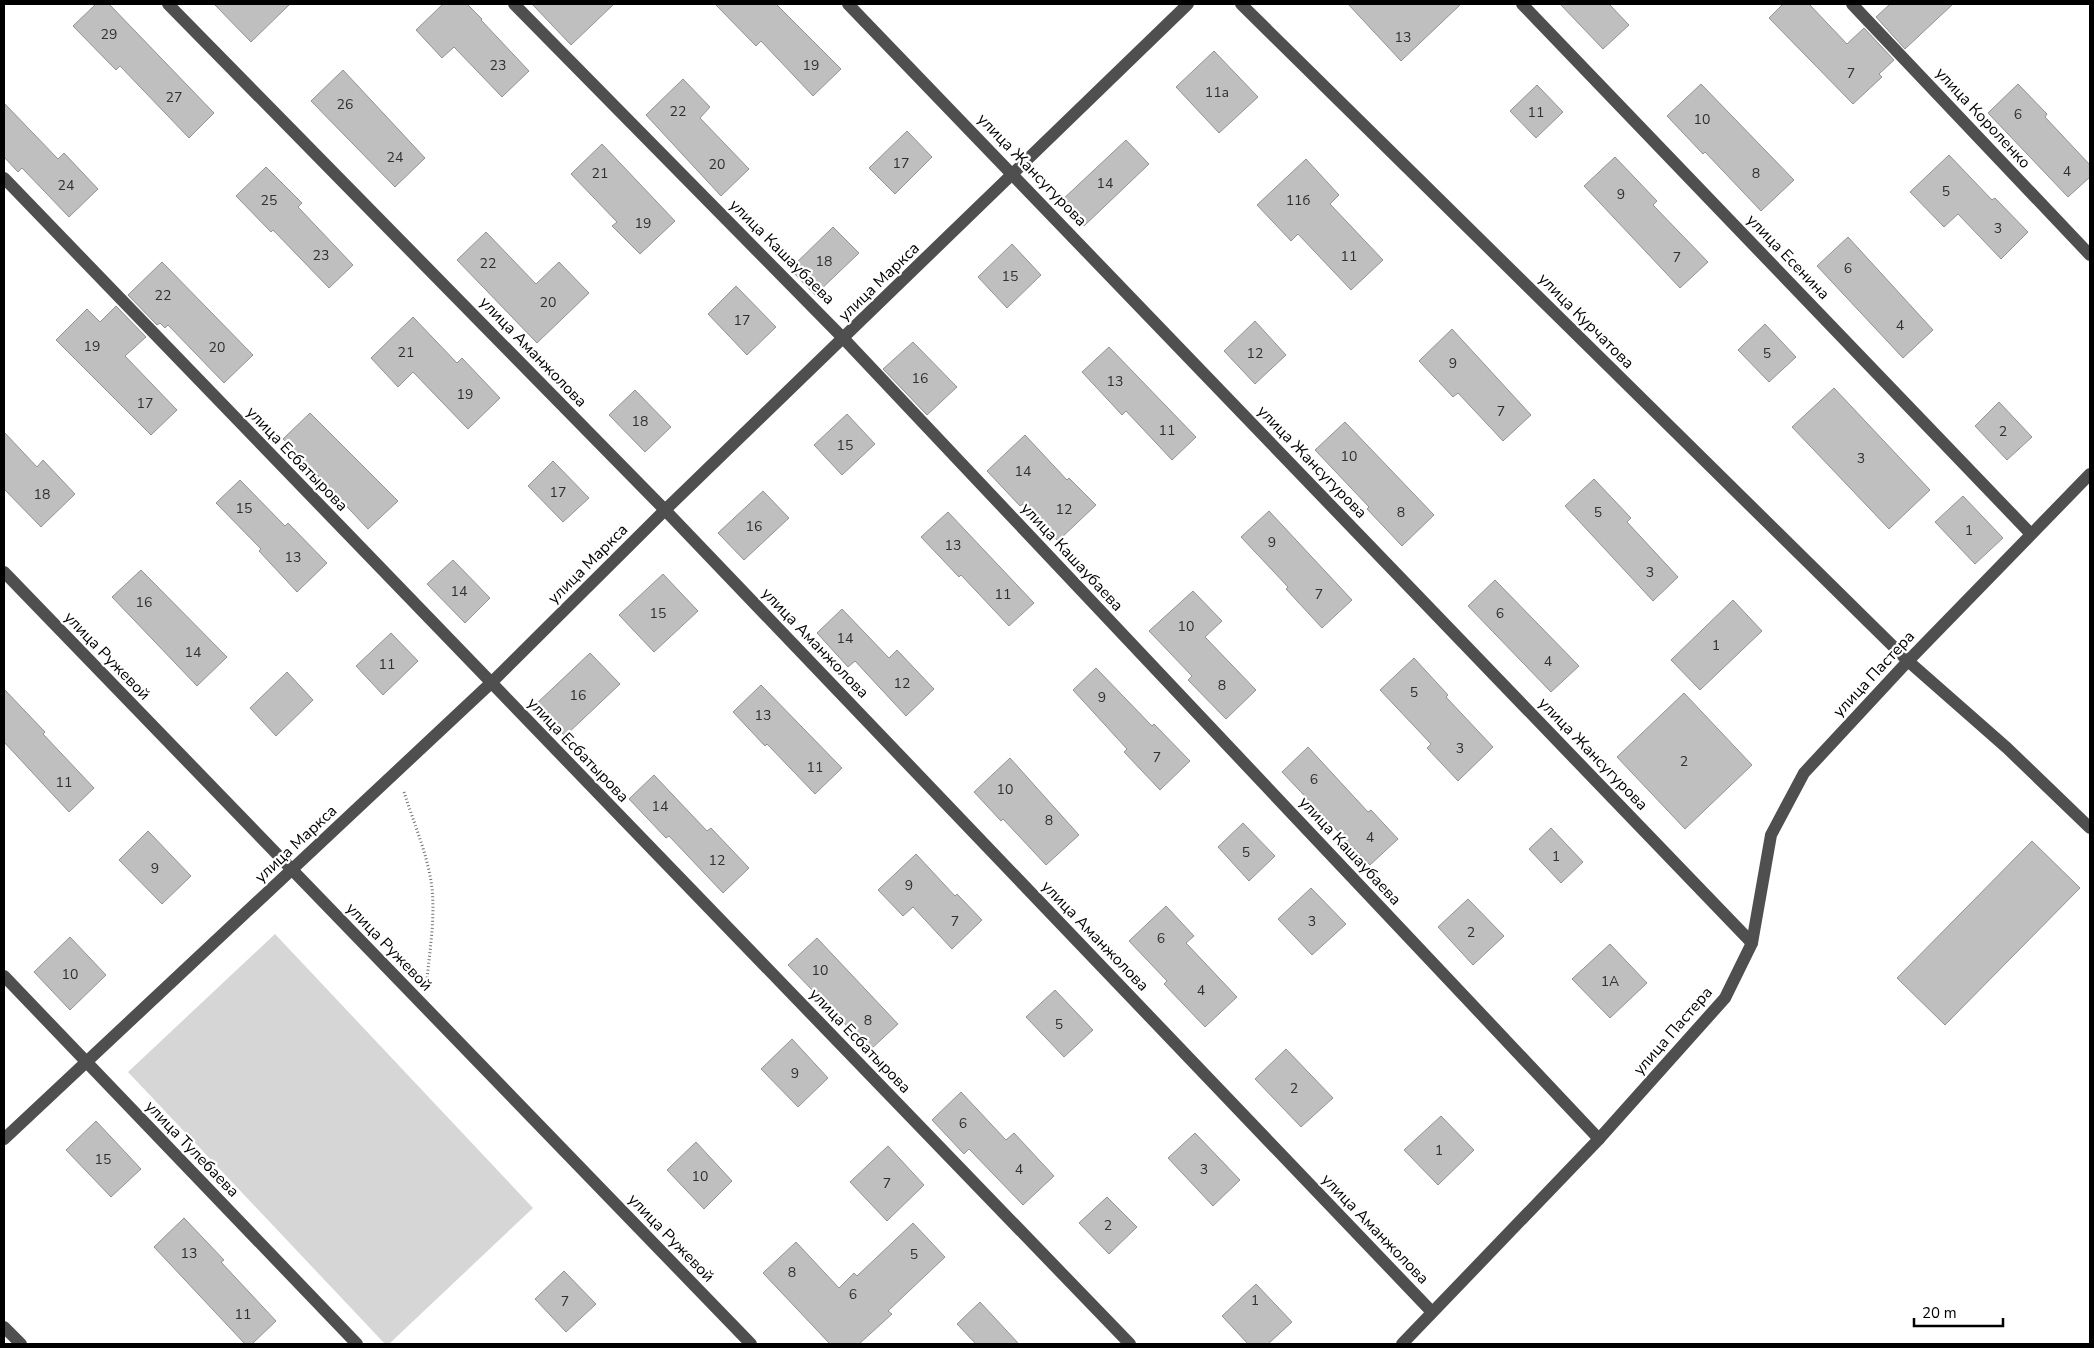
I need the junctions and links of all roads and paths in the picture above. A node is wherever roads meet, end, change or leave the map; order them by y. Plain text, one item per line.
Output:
1 (168, 4) edge
2 (514, 4) edge
3 (848, 4) edge
4 (1188, 4) edge
5 (1241, 4) edge
6 (1522, 4) edge
7 (1852, 4) edge
8 (1014, 174) junction
9 (4, 178) edge
10 (2090, 255) edge
11 (844, 339) junction
12 (2090, 474) edge
13 (666, 510) junction
14 (2030, 534) junction
15 (4, 572) edge
16 (1908, 660) junction
17 (491, 683) junction
18 (398, 771) junction
19 (2090, 828) edge
20 (292, 871) junction
21 (1752, 944) junction
22 (4, 976) edge
23 (424, 1007) junction
24 (87, 1062) junction
25 (4, 1139) edge
26 (1599, 1139) junction
27 (1432, 1312) junction
28 (4, 1327) edge
29 (21, 1344) edge
30 (357, 1344) edge
31 (751, 1344) edge
32 (1130, 1344) edge
33 (1402, 1344) edge

1 - 13 street, улица Аманжолова
2 - 11 street, улица Кашаубаева
3 - 8 street, улица Жансугурова
4 - 8 street, улица Маркса
5 - 16 street, улица Курчатова
6 - 14 street, улица Есенина
7 - 10 street, улица Короленко
8 - 11 street, улица Маркса
8 - 21 street, улица Жансугурова
9 - 17 street, улица Есбатырова
11 - 13 street, улица Маркса
11 - 26 street, улица Кашаубаева
12 - 14 street, улица Пастера
13 - 17 street, улица Маркса
13 - 27 street, улица Аманжолова
14 - 16 street, улица Пастера
15 - 20 street, улица Ружевой
16 - 19 street, улица Курчатова
16 - 21 street, улица Пастера
17 - 18 street, улица Маркса
17 - 32 street, улица Есбатырова
18 - 20 street, улица Маркса
18 - 23 path
20 - 23 street, улица Ружевой
20 - 24 street, улица Маркса
21 - 26 street, улица Пастера
22 - 24 street, улица Тулебаева
23 - 31 street, улица Ружевой
24 - 25 street, улица Маркса
24 - 30 street, улица Тулебаева
26 - 27 street, улица Пастера
27 - 33 street, улица Пастера
28 - 29 street

